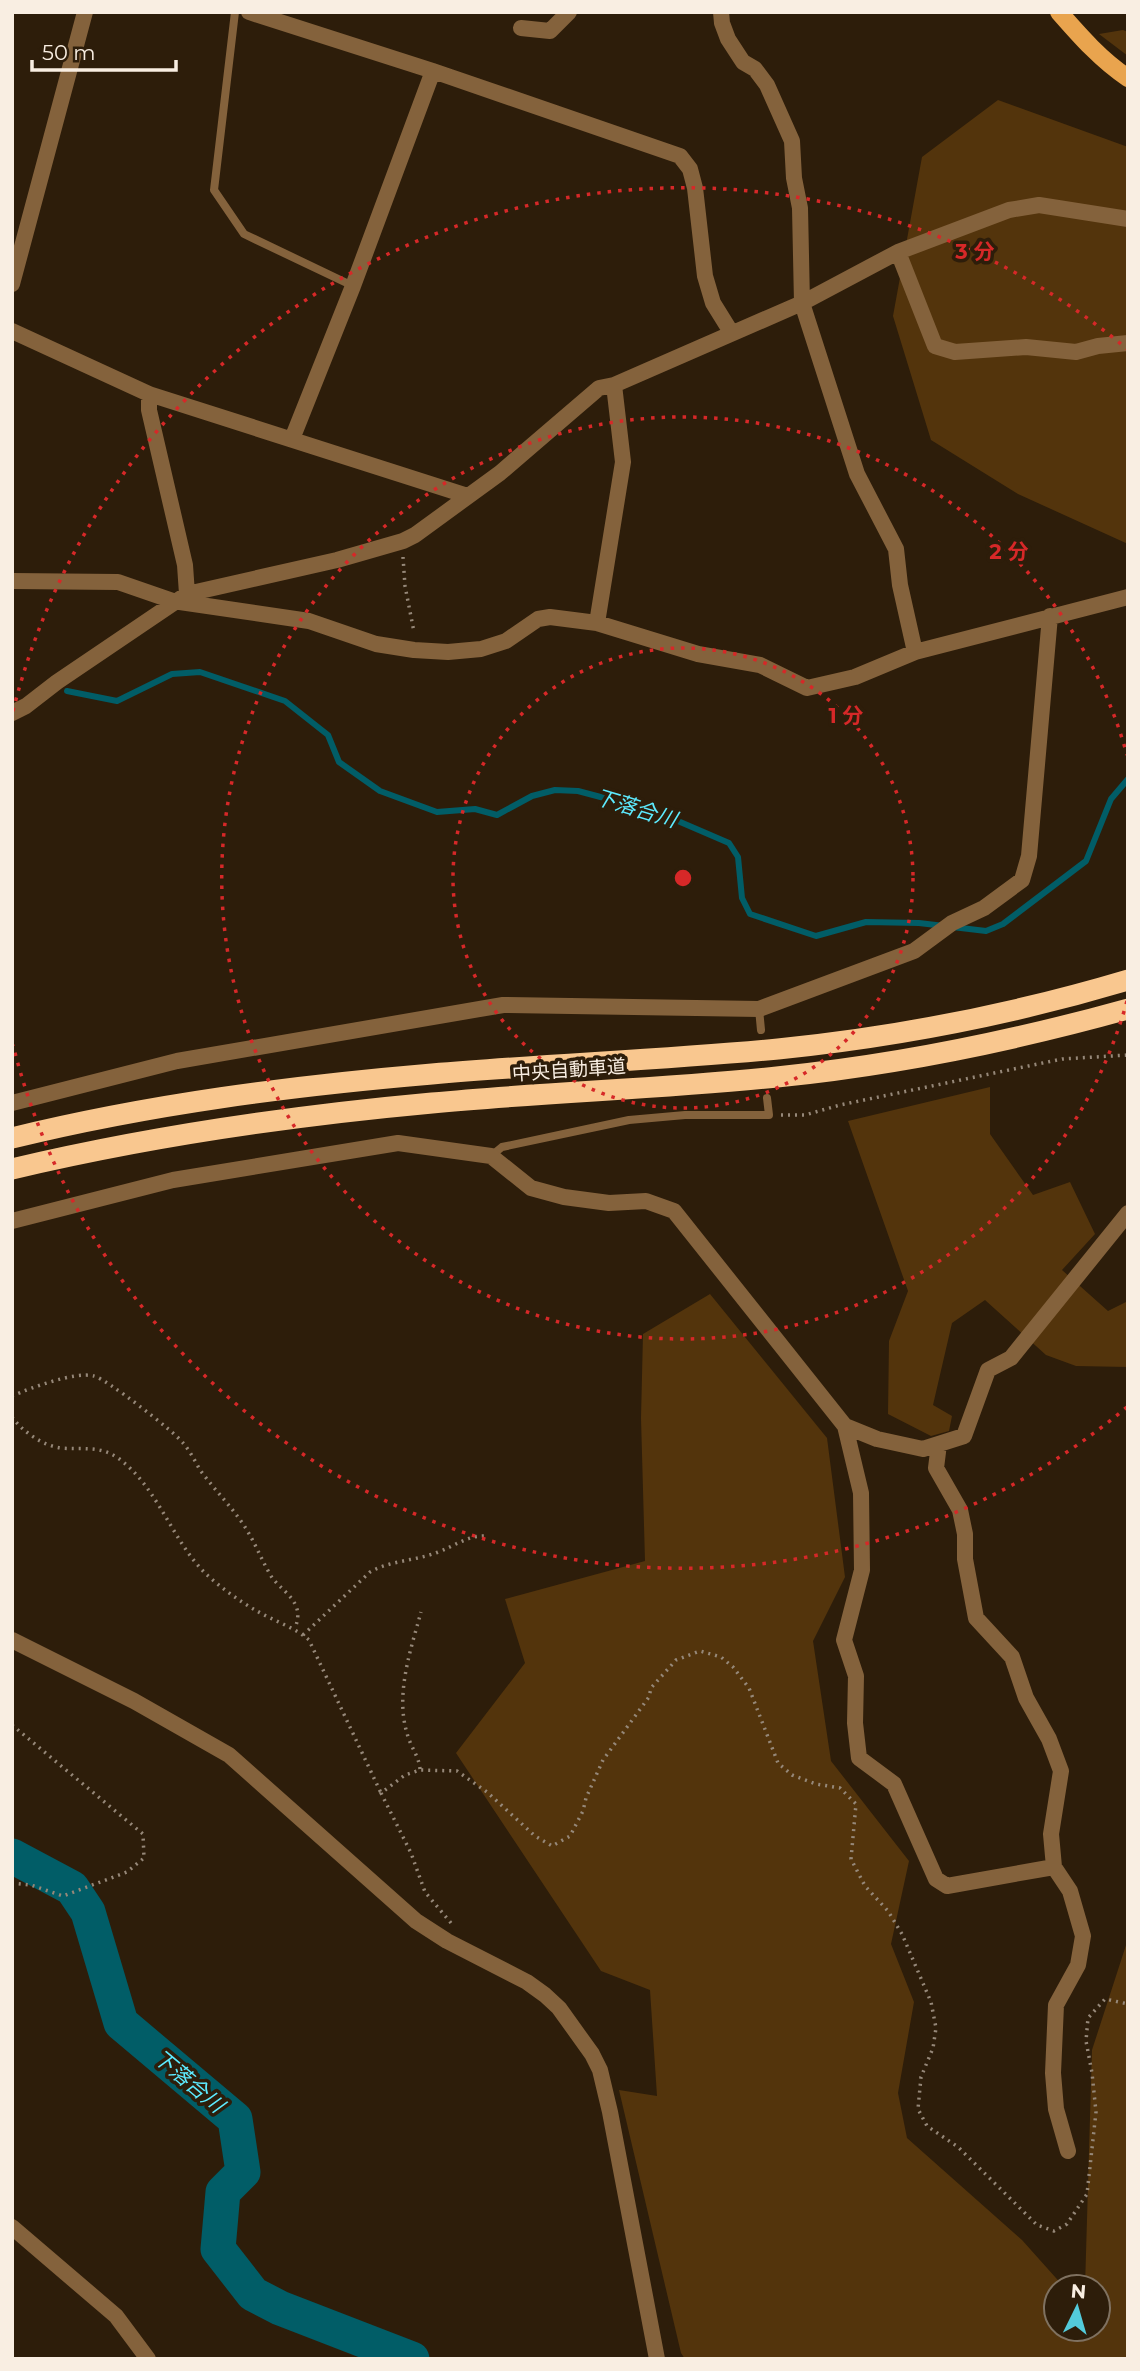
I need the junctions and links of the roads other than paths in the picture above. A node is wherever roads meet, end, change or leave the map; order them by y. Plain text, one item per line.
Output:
1 (85, 12) edge
2 (235, 12) edge
3 (249, 12) edge
4 (569, 12) edge
5 (721, 12) edge
6 (1059, 12) edge
7 (521, 28) dead end
8 (433, 71) junction
9 (1128, 78) edge
10 (1128, 219) edge
11 (898, 252) junction
12 (12, 284) edge
13 (353, 286) junction
14 (802, 303) junction
15 (12, 331) edge
16 (731, 332) junction
17 (1128, 343) edge
18 (614, 385) junction
19 (149, 394) junction
20 (292, 439) junction
21 (468, 496) junction
22 (12, 580) edge
23 (1128, 597) edge
24 (180, 598) junction
25 (1050, 616) junction
26 (597, 623) junction
27 (915, 652) junction
28 (12, 713) edge
29 (1128, 979) edge
30 (759, 1009) junction
31 (1128, 1009) edge
32 (761, 1030) dead end
33 (767, 1098) dead end
34 (12, 1103) edge
35 (12, 1138) edge
36 (491, 1156) junction
37 (12, 1169) edge
38 (1128, 1213) edge
39 (12, 1221) edge
40 (845, 1426) junction
41 (939, 1444) junction
42 (12, 1640) edge
43 (1054, 1867) junction
44 (1068, 2151) dead end
45 (12, 2227) edge
46 (148, 2359) edge
47 (657, 2359) edge

1 - 12 street
2 - 13 lane
3 - 8 street
4 - 7 street
5 - 14 street
6 - 9 main road
8 - 13 street
8 - 16 street
10 - 11 street
11 - 14 street
11 - 17 street
13 - 20 street
14 - 16 street
14 - 27 street
15 - 19 street
16 - 18 street
18 - 21 street
18 - 26 street
19 - 20 street
19 - 24 street
20 - 21 street
21 - 24 street
22 - 24 street
23 - 25 street
24 - 26 street
24 - 28 street
25 - 27 street
25 - 30 street
26 - 27 street
29 - 35 highway, 中央自動車道
30 - 32 lane
30 - 34 street
31 - 37 highway, 中央自動車道
33 - 36 lane
36 - 39 street
36 - 40 street
38 - 41 street
40 - 41 street
40 - 43 street
41 - 43 street
42 - 47 street
43 - 44 street
45 - 46 street

